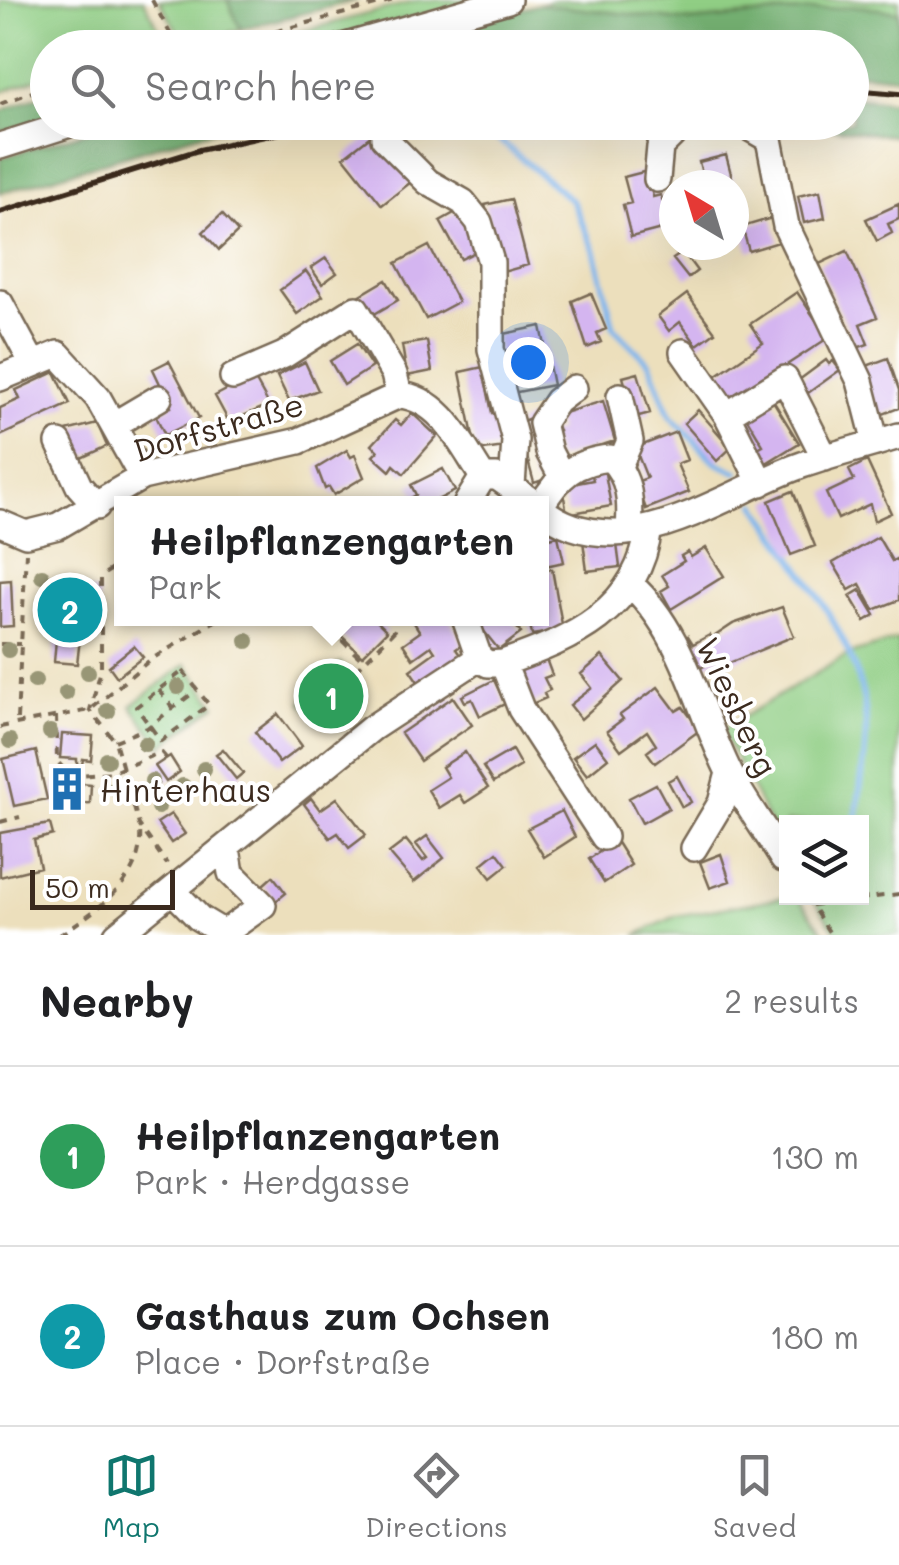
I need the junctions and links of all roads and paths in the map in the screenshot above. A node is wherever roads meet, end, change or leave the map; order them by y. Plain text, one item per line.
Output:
1 (152, 0) edge
2 (394, 0) edge
3 (508, 0) edge
4 (168, 30) edge
5 (282, 30) edge
6 (402, 30) edge
7 (30, 93) edge
8 (0, 104) edge
9 (30, 137) edge
10 (386, 140) edge
11 (668, 140) edge
12 (770, 140) edge
13 (0, 146) edge
14 (657, 179) dead end
15 (0, 302) edge
16 (683, 352) dead end
17 (33, 364) junction
18 (0, 378) edge
19 (233, 378) dead end
20 (574, 388) dead end
21 (399, 395) junction
22 (620, 396) dead end
23 (160, 398) dead end
24 (726, 415) junction
25 (115, 424) junction
26 (888, 440) edge
27 (59, 443) dead end
28 (825, 458) junction
29 (619, 466) junction
30 (142, 476) junction
31 (483, 477) junction
32 (562, 477) junction
33 (760, 482) junction
34 (512, 486) junction
35 (472, 496) edge
36 (524, 496) edge
37 (97, 506) junction
38 (549, 508) edge
39 (549, 518) edge
40 (0, 523) edge
41 (639, 529) junction
42 (26, 534) junction
43 (112, 569) dead end
44 (630, 584) junction
45 (207, 626) edge
46 (327, 626) edge
47 (395, 626) edge
48 (470, 626) edge
49 (0, 644) edge
50 (21, 644) junction
51 (491, 660) junction
52 (364, 662) junction
53 (350, 678) junction
54 (322, 683) junction
55 (158, 690) junction
56 (197, 690) junction
57 (332, 695) junction
58 (340, 705) junction
59 (172, 708) junction
60 (318, 708) junction
61 (90, 710) junction
62 (56, 714) junction
63 (17, 721) junction
64 (150, 726) junction
65 (0, 727) edge
66 (115, 741) junction
67 (166, 759) dead end
68 (126, 768) junction
69 (730, 773) junction
70 (20, 817) dead end
71 (0, 822) edge
72 (139, 825) junction
73 (604, 836) dead end
74 (227, 848) junction
75 (694, 848) dead end
76 (779, 853) edge
77 (177, 888) junction
78 (899, 894) edge
79 (869, 898) edge
80 (812, 905) edge
81 (60, 935) edge
82 (118, 935) edge
83 (831, 935) edge

1 - 4 path
2 - 5 path
3 - 6 street
7 - 8 path
9 - 13 street
10 - 34 street
11 - 14 street
12 - 26 street
15 - 17 street
16 - 24 street
17 - 18 street
17 - 25 street
19 - 21 street
20 - 32 street
21 - 30 street, Dorfstraße
21 - 31 street
22 - 29 street
23 - 25 street
24 - 28 street
24 - 33 street
25 - 30 street
26 - 28 street
27 - 37 street
28 - 33 street
29 - 32 street
29 - 41 street
30 - 37 street, Dorfstraße
31 - 34 street
31 - 35 street
32 - 38 street
33 - 41 street
34 - 36 street
37 - 42 street, Dorfstraße
39 - 41 street
40 - 42 street
41 - 44 street
42 - 50 path
43 - 61 path
44 - 51 street
44 - 69 street, Wiesberg
45 - 61 path
46 - 52 path
47 - 52 path
48 - 51 street
49 - 50 path
50 - 63 path
51 - 73 street
51 - 74 street
52 - 53 path
53 - 54 path
53 - 57 path
53 - 58 path
54 - 57 path
54 - 60 path
55 - 56 path
55 - 59 path
55 - 64 path
56 - 59 path
56 - 64 path
57 - 58 path
57 - 60 path
58 - 60 path
59 - 64 path
61 - 62 path
61 - 66 path
62 - 63 path
62 - 68 path
63 - 65 path
64 - 66 path
66 - 68 path
67 - 68 path
68 - 72 path
69 - 75 street
69 - 76 street, Wiesberg
70 - 71 path
72 - 77 path
72 - 81 path
74 - 77 street
74 - 77 street
77 - 82 street
78 - 79 path
80 - 83 path

